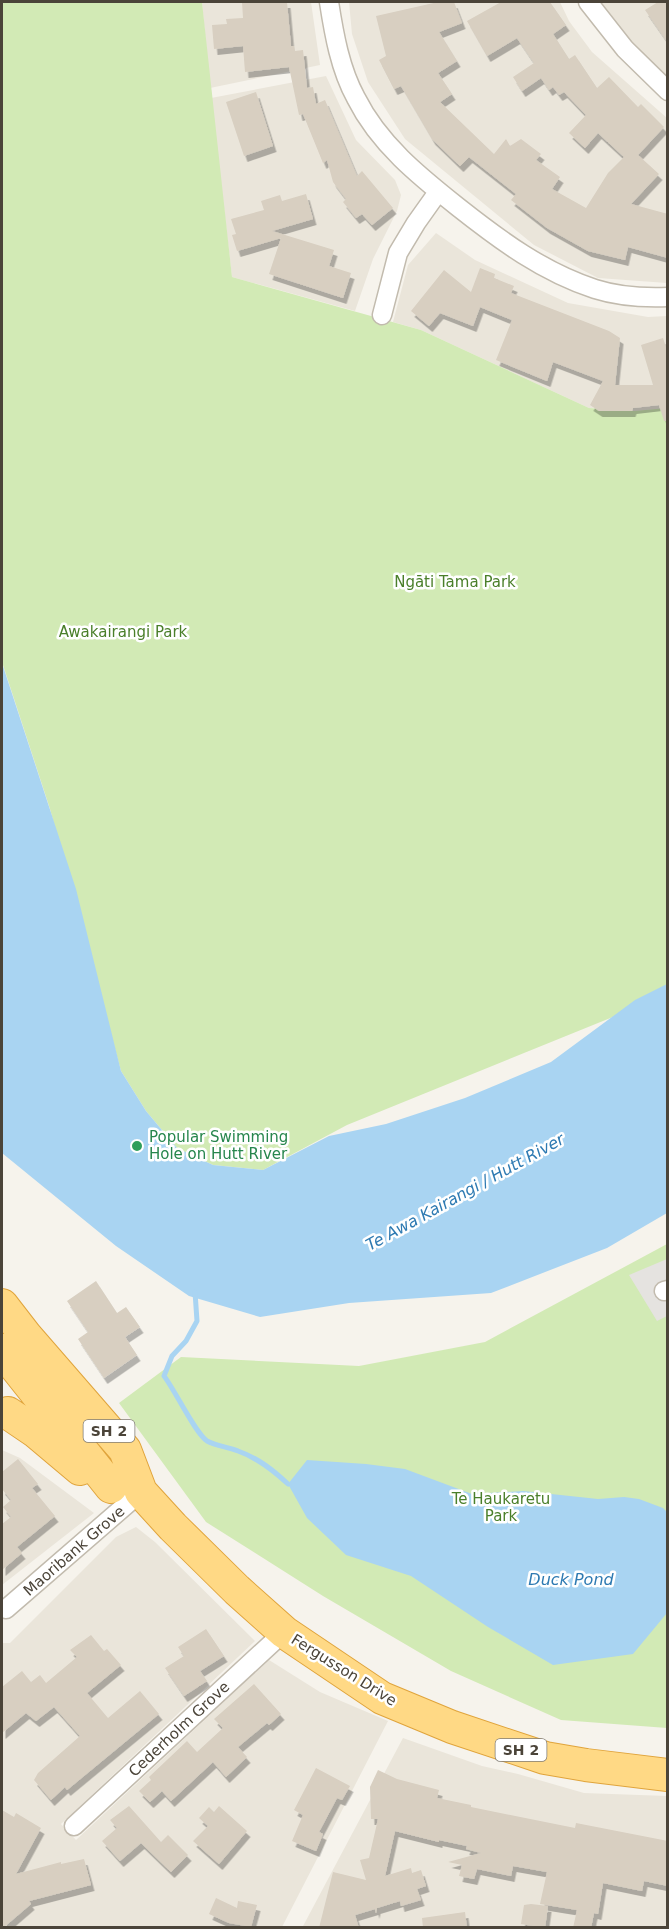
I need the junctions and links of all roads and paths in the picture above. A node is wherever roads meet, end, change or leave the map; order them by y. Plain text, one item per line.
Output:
1 (329, 2) edge
2 (588, 2) edge
3 (668, 91) edge
4 (438, 192) junction
5 (668, 297) edge
6 (381, 315) dead end
7 (2, 1305) edge
8 (2, 1350) edge
9 (8, 1413) dead end
10 (111, 1487) junction
11 (141, 1492) junction
12 (6, 1609) dead end
13 (284, 1632) junction
14 (668, 1774) edge
15 (74, 1826) dead end

1 - 4 street
2 - 3 street
4 - 5 street
4 - 6 street
7 - 11 highway, Fergusson Drive / SH 2
8 - 10 highway, SH 2
9 - 10 highway
10 - 11 highway
11 - 12 street, Maoribank Grove
11 - 13 highway, Fergusson Drive / SH 2
13 - 14 highway, Fergusson Drive / SH 2
13 - 15 street, Cederholm Grove

